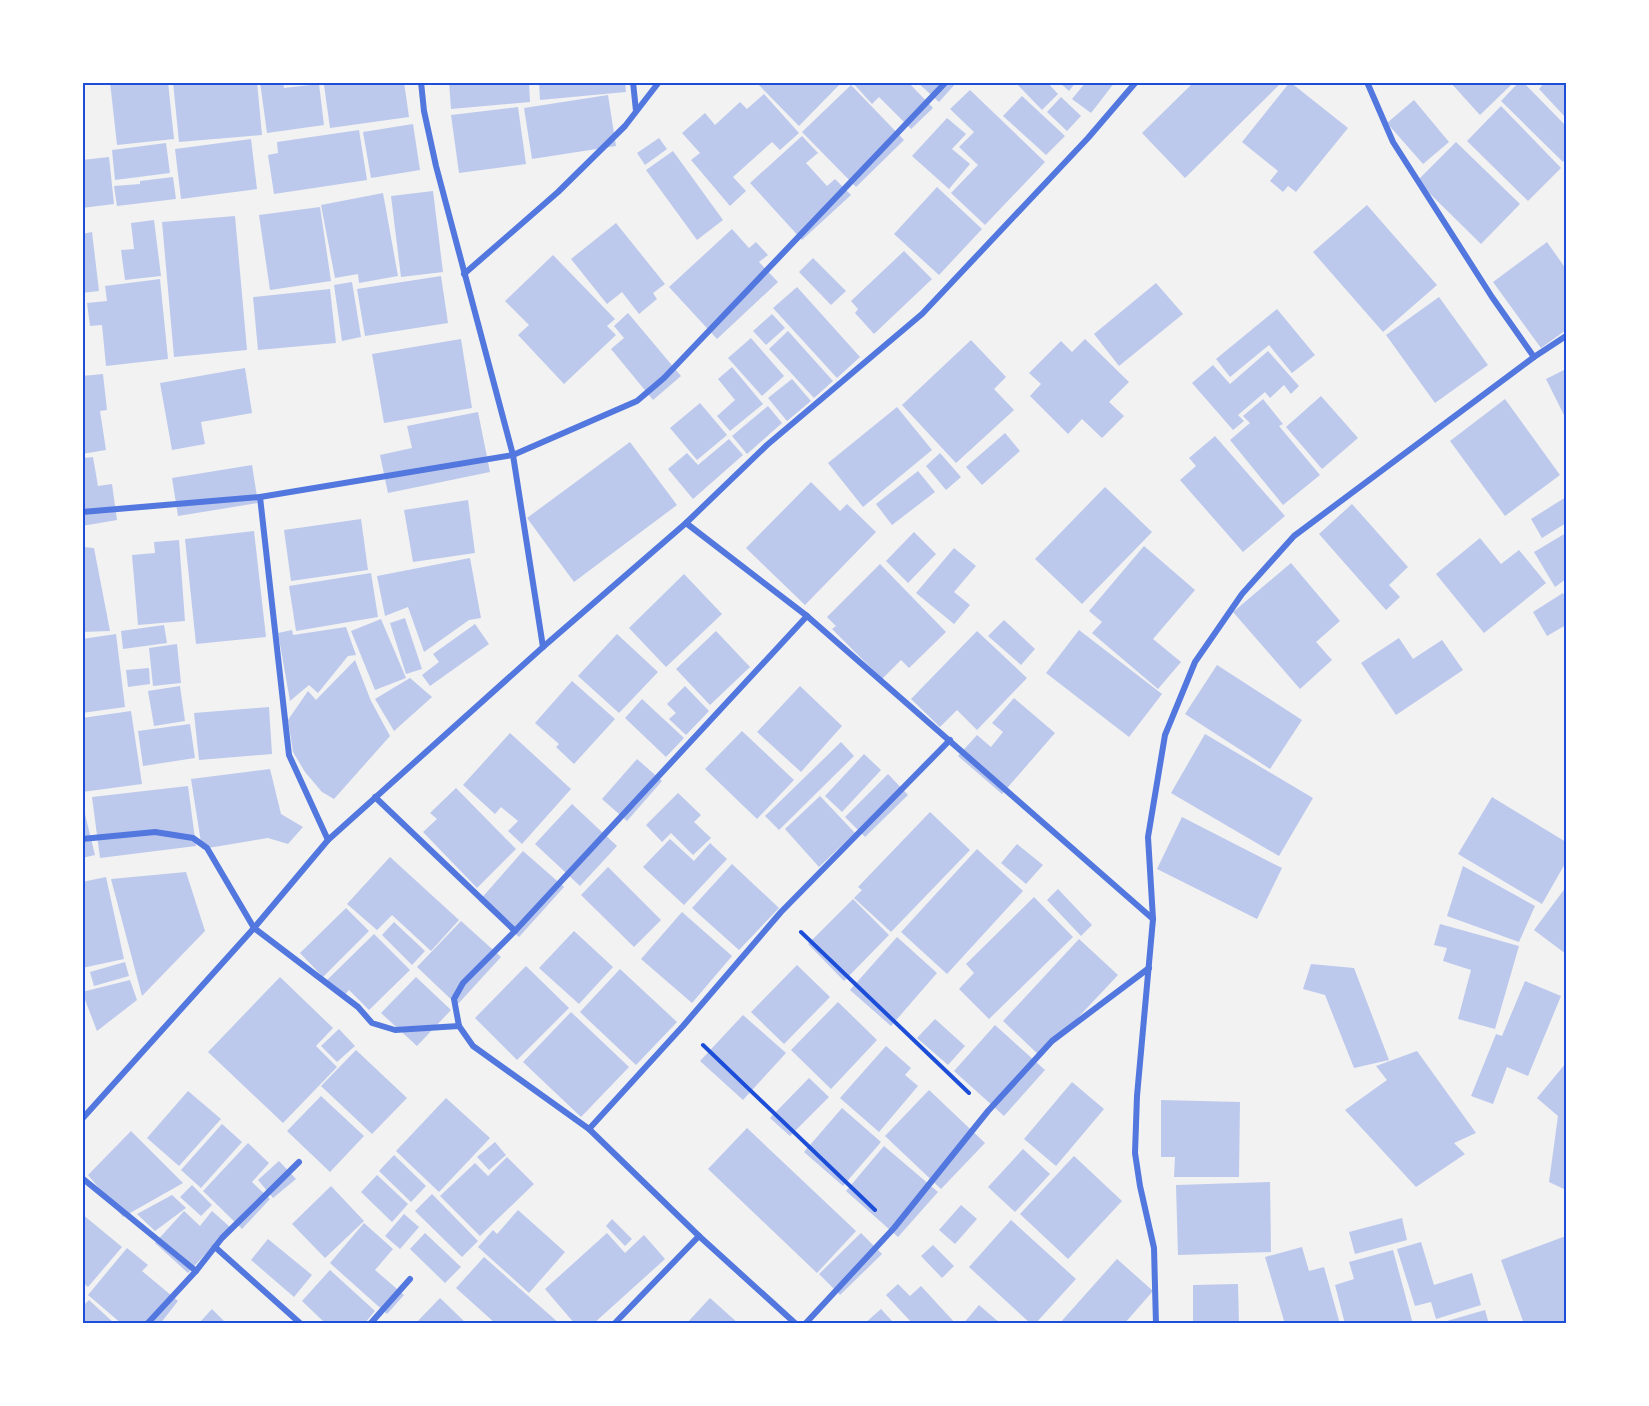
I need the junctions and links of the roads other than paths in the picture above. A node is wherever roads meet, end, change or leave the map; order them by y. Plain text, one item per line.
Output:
1 (421, 82) edge
2 (633, 82) edge
3 (658, 82) edge
4 (946, 82) edge
5 (1136, 82) edge
6 (1367, 82) edge
7 (636, 112) junction
8 (464, 274) junction
9 (1566, 336) edge
10 (1534, 357) junction
11 (513, 455) junction
12 (260, 497) junction
13 (82, 512) edge
14 (686, 523) junction
15 (807, 616) junction
16 (543, 647) junction
17 (950, 740) junction
18 (375, 797) junction
19 (82, 839) edge
20 (328, 840) junction
21 (1153, 919) junction
22 (254, 928) junction
23 (515, 931) junction
24 (1149, 968) junction
25 (459, 1026) junction
26 (82, 1119) edge
27 (589, 1129) junction
28 (299, 1162) dead end
29 (82, 1178) edge
30 (699, 1236) junction
31 (215, 1247) junction
32 (196, 1271) junction
33 (410, 1280) dead end
34 (147, 1323) edge
35 (301, 1323) edge
36 (370, 1323) edge
37 (614, 1323) edge
38 (796, 1323) edge
39 (806, 1323) edge
40 (1156, 1323) edge

1 - 8 street
2 - 7 street
3 - 7 street
4 - 11 street
5 - 14 street
6 - 10 street
7 - 8 street
8 - 11 street
9 - 10 street
10 - 21 street
11 - 12 street
11 - 16 street
12 - 13 street
12 - 20 street
14 - 15 street
14 - 16 street
15 - 17 street
15 - 23 street
16 - 18 street
17 - 21 street
17 - 27 street
18 - 20 street
18 - 23 street
19 - 22 street
20 - 22 street
21 - 24 street
22 - 25 street
22 - 26 street
23 - 25 street
24 - 39 street
24 - 40 street
25 - 27 street
27 - 30 street
28 - 31 street
29 - 32 street
30 - 37 street
30 - 38 street
31 - 32 street
31 - 35 street
32 - 34 street
33 - 36 street

